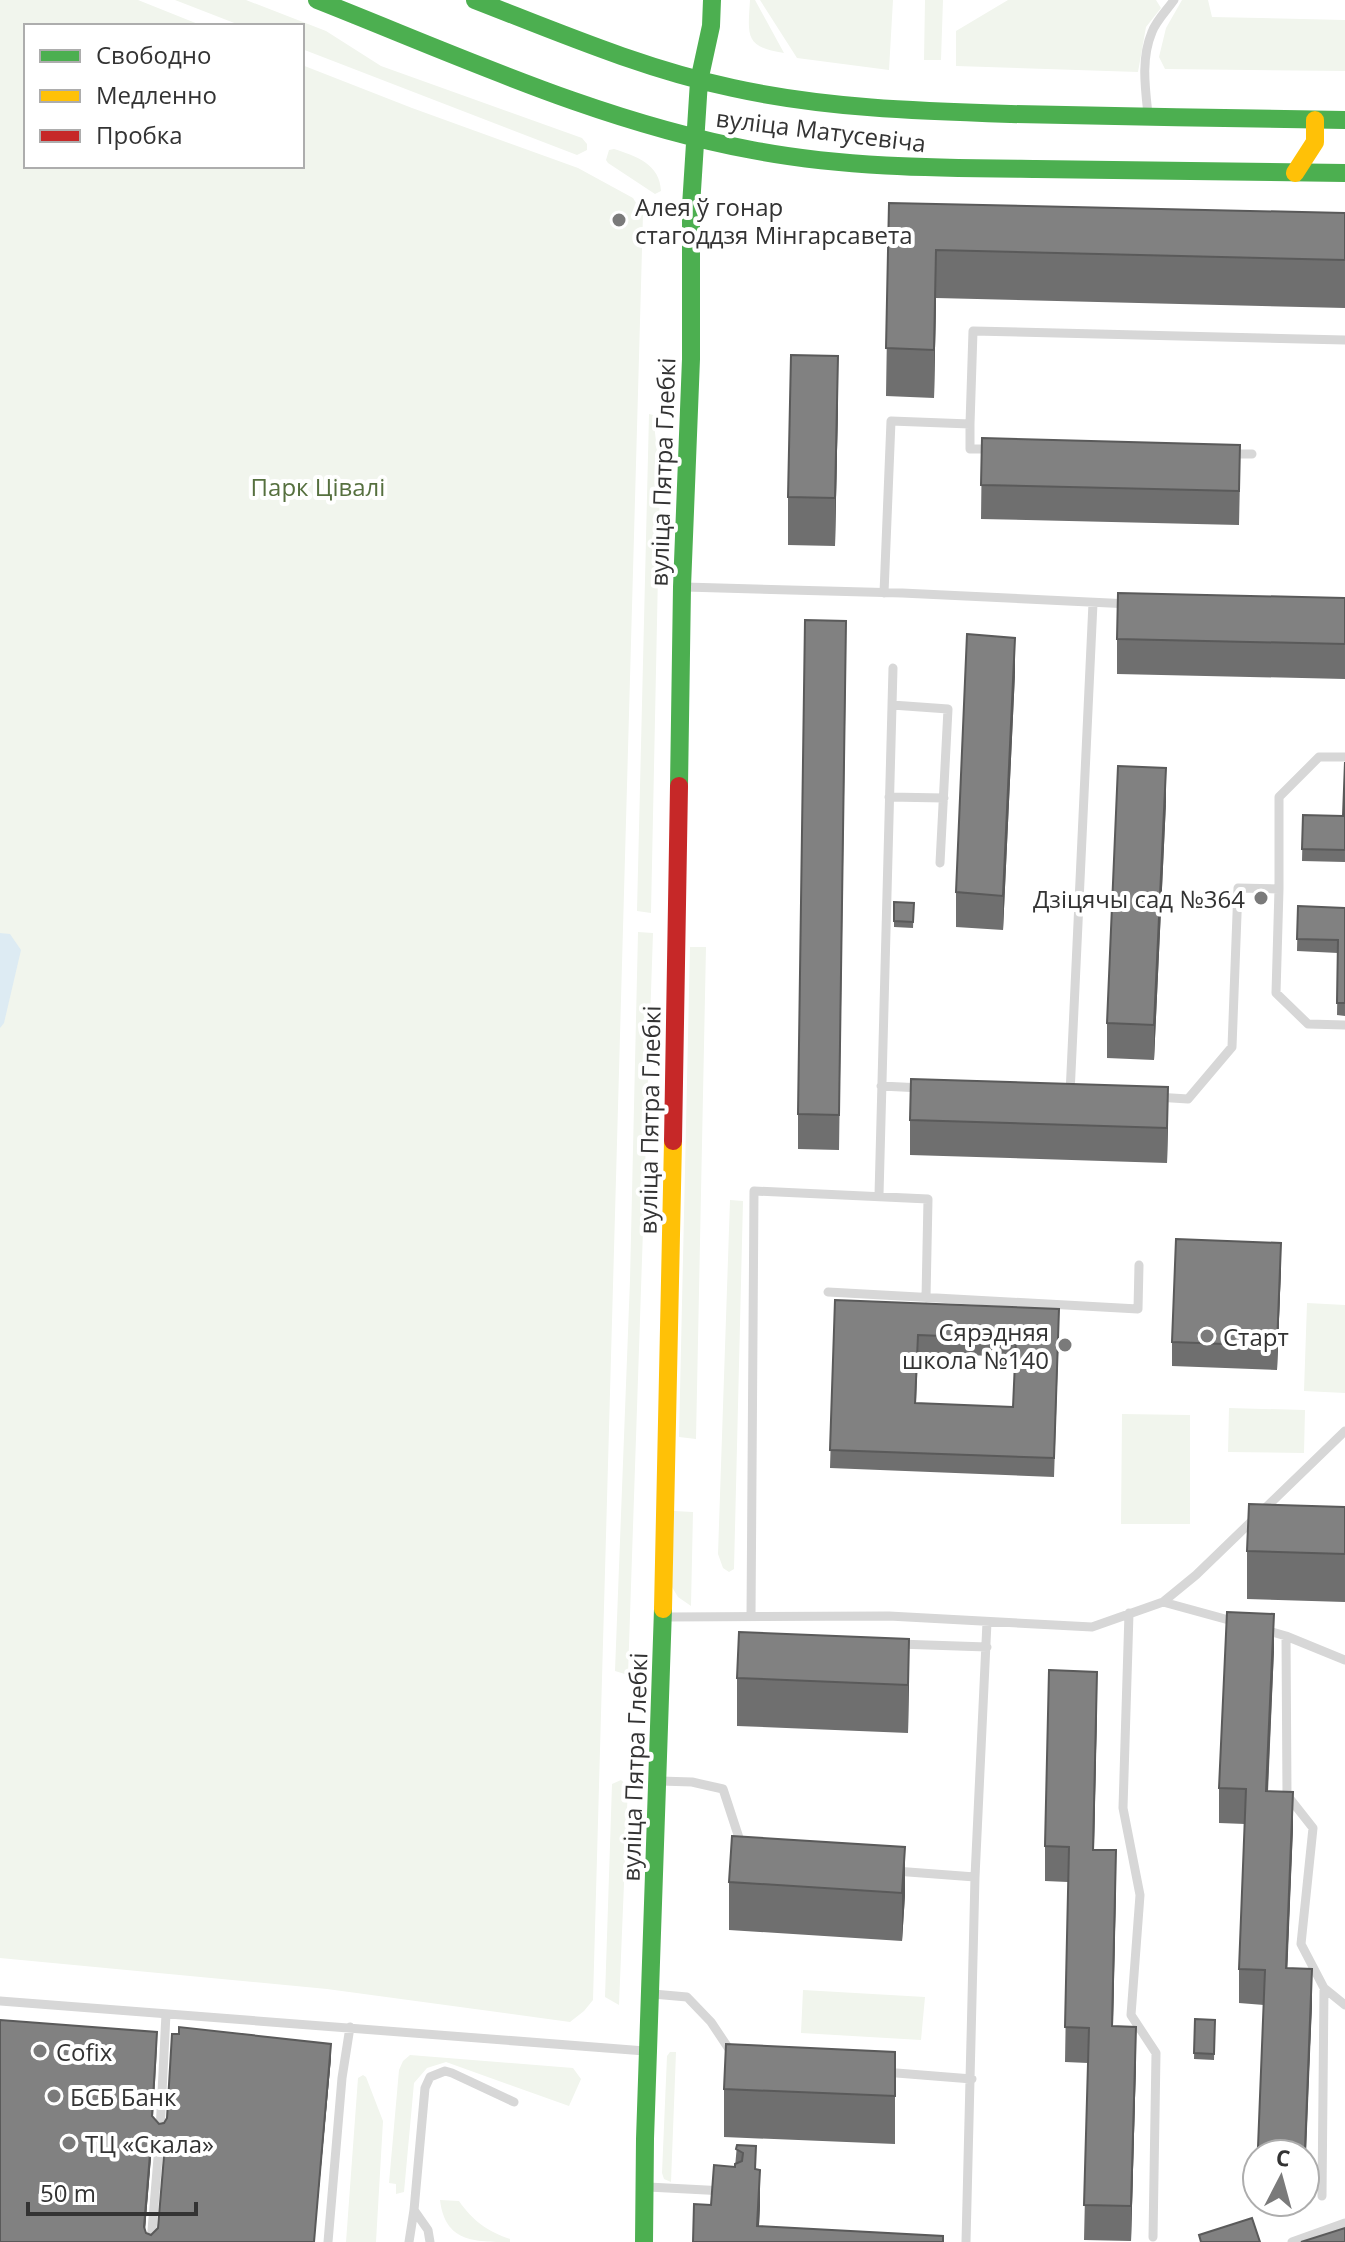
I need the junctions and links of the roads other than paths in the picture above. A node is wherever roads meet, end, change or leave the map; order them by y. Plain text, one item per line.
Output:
1 (317, 0) edge
2 (475, 0) edge
3 (712, 0) edge
4 (1174, 0) edge
5 (699, 81) junction
6 (1148, 117) junction
7 (1315, 120) junction
8 (1345, 120) edge
9 (695, 139) junction
10 (1295, 173) junction
11 (1345, 173) edge
12 (1345, 340) edge
13 (970, 424) junction
14 (1000, 449) edge
15 (1211, 453) edge
16 (1252, 454) dead end
17 (682, 587) junction
18 (884, 593) junction
19 (1093, 603) junction
20 (1146, 605) edge
21 (893, 668) dead end
22 (892, 705) junction
23 (1345, 757) edge
24 (889, 797) junction
25 (944, 798) junction
26 (940, 863) dead end
27 (1279, 889) junction
28 (1345, 1025) edge
29 (881, 1086) junction
30 (928, 1088) edge
31 (1054, 1093) edge
32 (1070, 1094) junction
33 (1085, 1094) edge
34 (1144, 1096) edge
35 (879, 1195) junction
36 (1139, 1265) dead end
37 (828, 1292) dead end
38 (926, 1298) junction
39 (1345, 1431) edge
40 (1163, 1602) junction
41 (1129, 1613) junction
42 (751, 1616) junction
43 (663, 1617) junction
44 (987, 1622) junction
45 (1240, 1623) edge
46 (1256, 1627) edge
47 (1286, 1636) junction
48 (890, 1643) edge
49 (987, 1647) junction
50 (1345, 1660) edge
51 (658, 1781) junction
52 (755, 1849) edge
53 (889, 1870) edge
54 (975, 1877) junction
55 (1324, 1988) junction
56 (650, 1993) junction
57 (0, 2001) edge
58 (1345, 2005) edge
59 (166, 2014) junction
60 (350, 2027) junction
61 (648, 2051) junction
62 (733, 2057) edge
63 (876, 2072) edge
64 (972, 2079) junction
65 (514, 2102) dead end
66 (160, 2131) edge
67 (158, 2158) dead end
68 (644, 2187) junction
69 (736, 2192) edge
70 (1322, 2196) dead end
71 (414, 2210) junction
72 (1345, 2223) edge
73 (1153, 2237) dead end
74 (151, 2242) edge
75 (328, 2242) edge
76 (409, 2242) edge
77 (430, 2242) edge
78 (644, 2242) edge
79 (966, 2242) edge
80 (1292, 2242) edge

1 - 9 main road, вуліца Матусевіча
2 - 5 main road, вуліца Матусевіча
3 - 5 main road, вуліца Пятра Глебкі
4 - 6 lane
5 - 6 main road, вуліца Матусевіча
5 - 9 main road, вуліца Пятра Глебкі
6 - 7 main road, вуліца Матусевіча
7 - 8 main road, вуліца Матусевіча
7 - 10 main road
9 - 10 main road, вуліца Матусевіча
9 - 17 main road, вуліца Пятра Глебкі
10 - 11 main road, вуліца Матусевіча
12 - 13 lane
13 - 14 lane
13 - 18 lane
15 - 16 lane
17 - 18 lane
17 - 43 main road, вуліца Пятра Глебкі
18 - 19 lane
19 - 20 lane
19 - 32 lane
21 - 22 lane
22 - 24 lane
22 - 25 lane
23 - 27 lane
24 - 25 lane
24 - 29 lane
25 - 26 lane
27 - 28 lane
27 - 34 lane
29 - 30 lane
29 - 35 lane
31 - 32 lane
32 - 33 lane
35 - 38 lane
35 - 42 lane
36 - 38 lane
37 - 38 lane
39 - 40 lane
40 - 41 lane
40 - 45 lane
41 - 44 lane
41 - 73 lane
42 - 43 lane
42 - 44 lane
43 - 51 main road, вуліца Пятра Глебкі
44 - 49 lane
46 - 47 lane
47 - 50 lane
47 - 55 lane
48 - 49 lane
49 - 54 lane
51 - 52 lane
51 - 56 main road, вуліца Пятра Глебкі
53 - 54 lane
54 - 64 lane
55 - 58 lane
55 - 70 lane
56 - 61 main road, вуліца Пятра Глебкі
56 - 62 lane
57 - 59 lane
59 - 60 lane
59 - 66 lane
60 - 61 lane
60 - 75 lane
61 - 68 main road, вуліца Пятра Глебкі
63 - 64 lane
64 - 79 lane
65 - 71 lane
67 - 74 lane
68 - 69 lane
68 - 78 main road, вуліца Пятра Глебкі
71 - 76 lane
71 - 77 lane
72 - 80 lane

